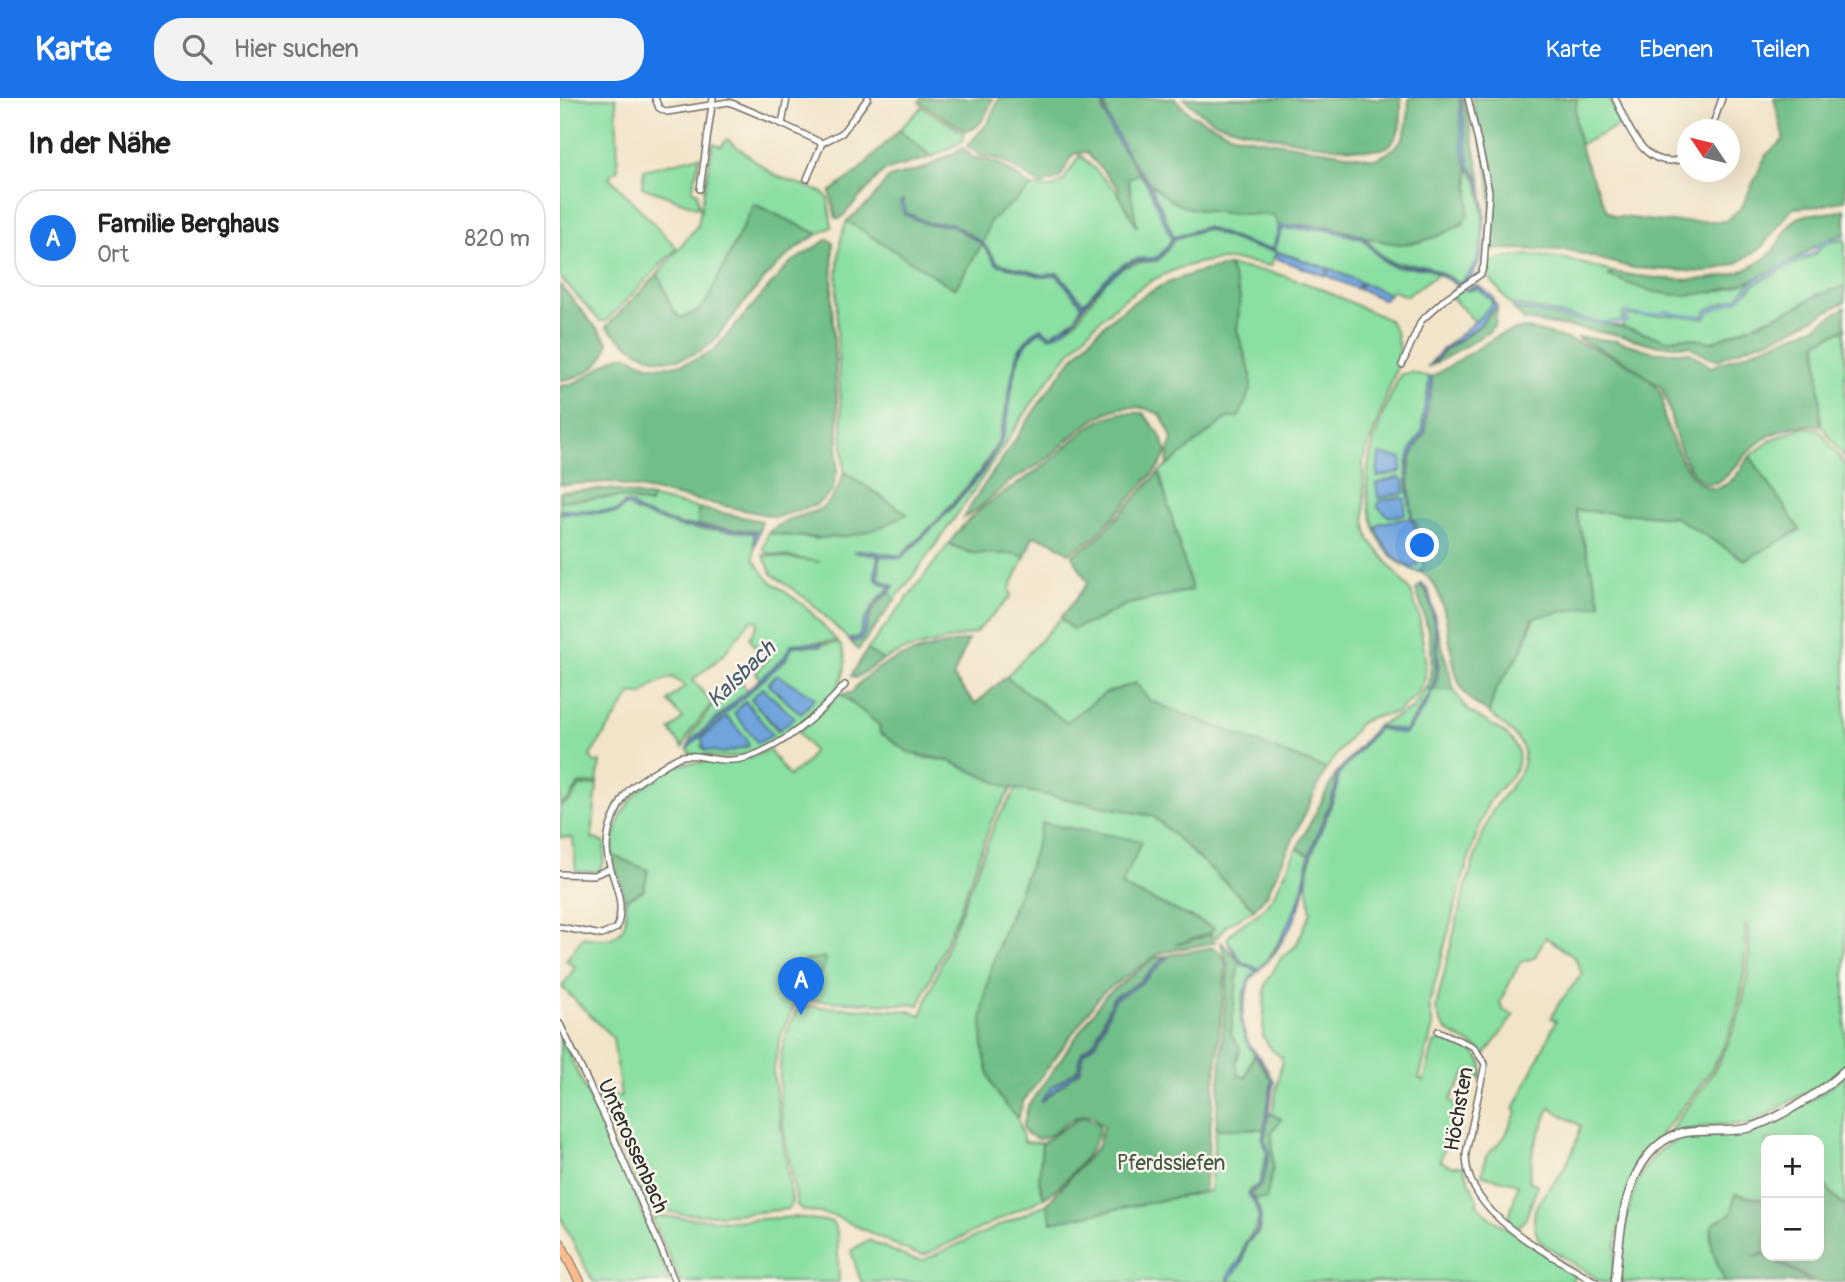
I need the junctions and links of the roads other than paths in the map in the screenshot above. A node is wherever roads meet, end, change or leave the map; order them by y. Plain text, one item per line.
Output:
1 (655, 98) edge
2 (787, 98) edge
3 (867, 98) edge
4 (1468, 98) edge
5 (1615, 98) edge
6 (1721, 98) edge
7 (713, 101) edge
8 (1714, 119) edge
9 (782, 124) junction
10 (822, 143) junction
11 (1677, 159) edge
12 (807, 179) dead end
13 (700, 189) dead end
14 (1402, 365) dead end
15 (845, 685) dead end
16 (608, 869) junction
17 (560, 874) edge
18 (560, 928) edge
19 (560, 1024) edge
20 (1438, 1031) dead end
21 (1845, 1070) edge
22 (560, 1243) edge
23 (579, 1282) edge
24 (675, 1282) edge
25 (1596, 1282) edge
26 (1615, 1282) edge

1 - 7 street
2 - 9 street
3 - 10 street
4 - 14 street
5 - 11 street
6 - 8 street
7 - 9 street
7 - 13 street
9 - 10 street
10 - 12 street
15 - 16 street
16 - 17 street
16 - 18 street
19 - 24 street, Unterossenbach
20 - 25 street, Höchsten
21 - 26 street
22 - 23 main road

